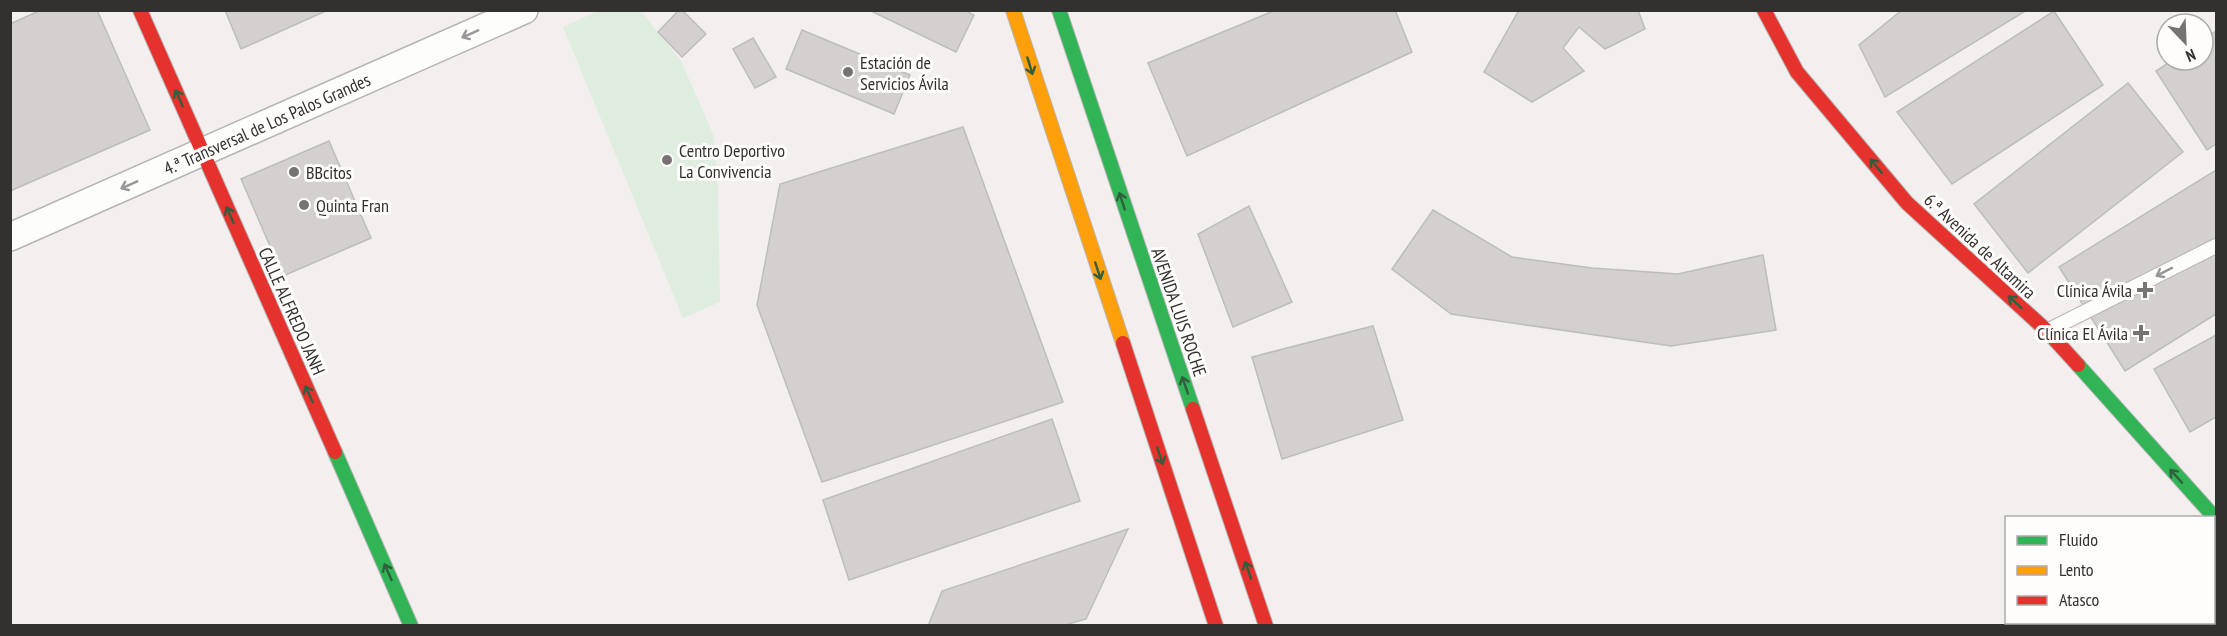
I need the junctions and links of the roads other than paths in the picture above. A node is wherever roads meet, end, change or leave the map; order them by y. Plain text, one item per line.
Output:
1 (140, 10) edge
2 (524, 10) edge
3 (1013, 10) edge
4 (1764, 10) edge
5 (1064, 12) edge
6 (201, 152) junction
7 (10, 237) edge
8 (2217, 246) edge
9 (2047, 332) junction
10 (2214, 516) edge
11 (411, 626) edge
12 (1216, 626) edge
13 (1266, 626) edge

6 -> 1 street, CALLE ALFREDO JANH
2 -> 6 street, 4.ª Transversal de Los Palos Grandes
3 -> 12 street
9 -> 4 street, 6.ª Avenida de Altamira
13 -> 5 street, AVENIDA LUIS ROCHE
6 -> 7 street, 4.ª Transversal de Los Palos Grandes
11 -> 6 street, CALLE ALFREDO JANH
8 -> 9 lane
10 -> 9 street, 6.ª Avenida de Altamira

